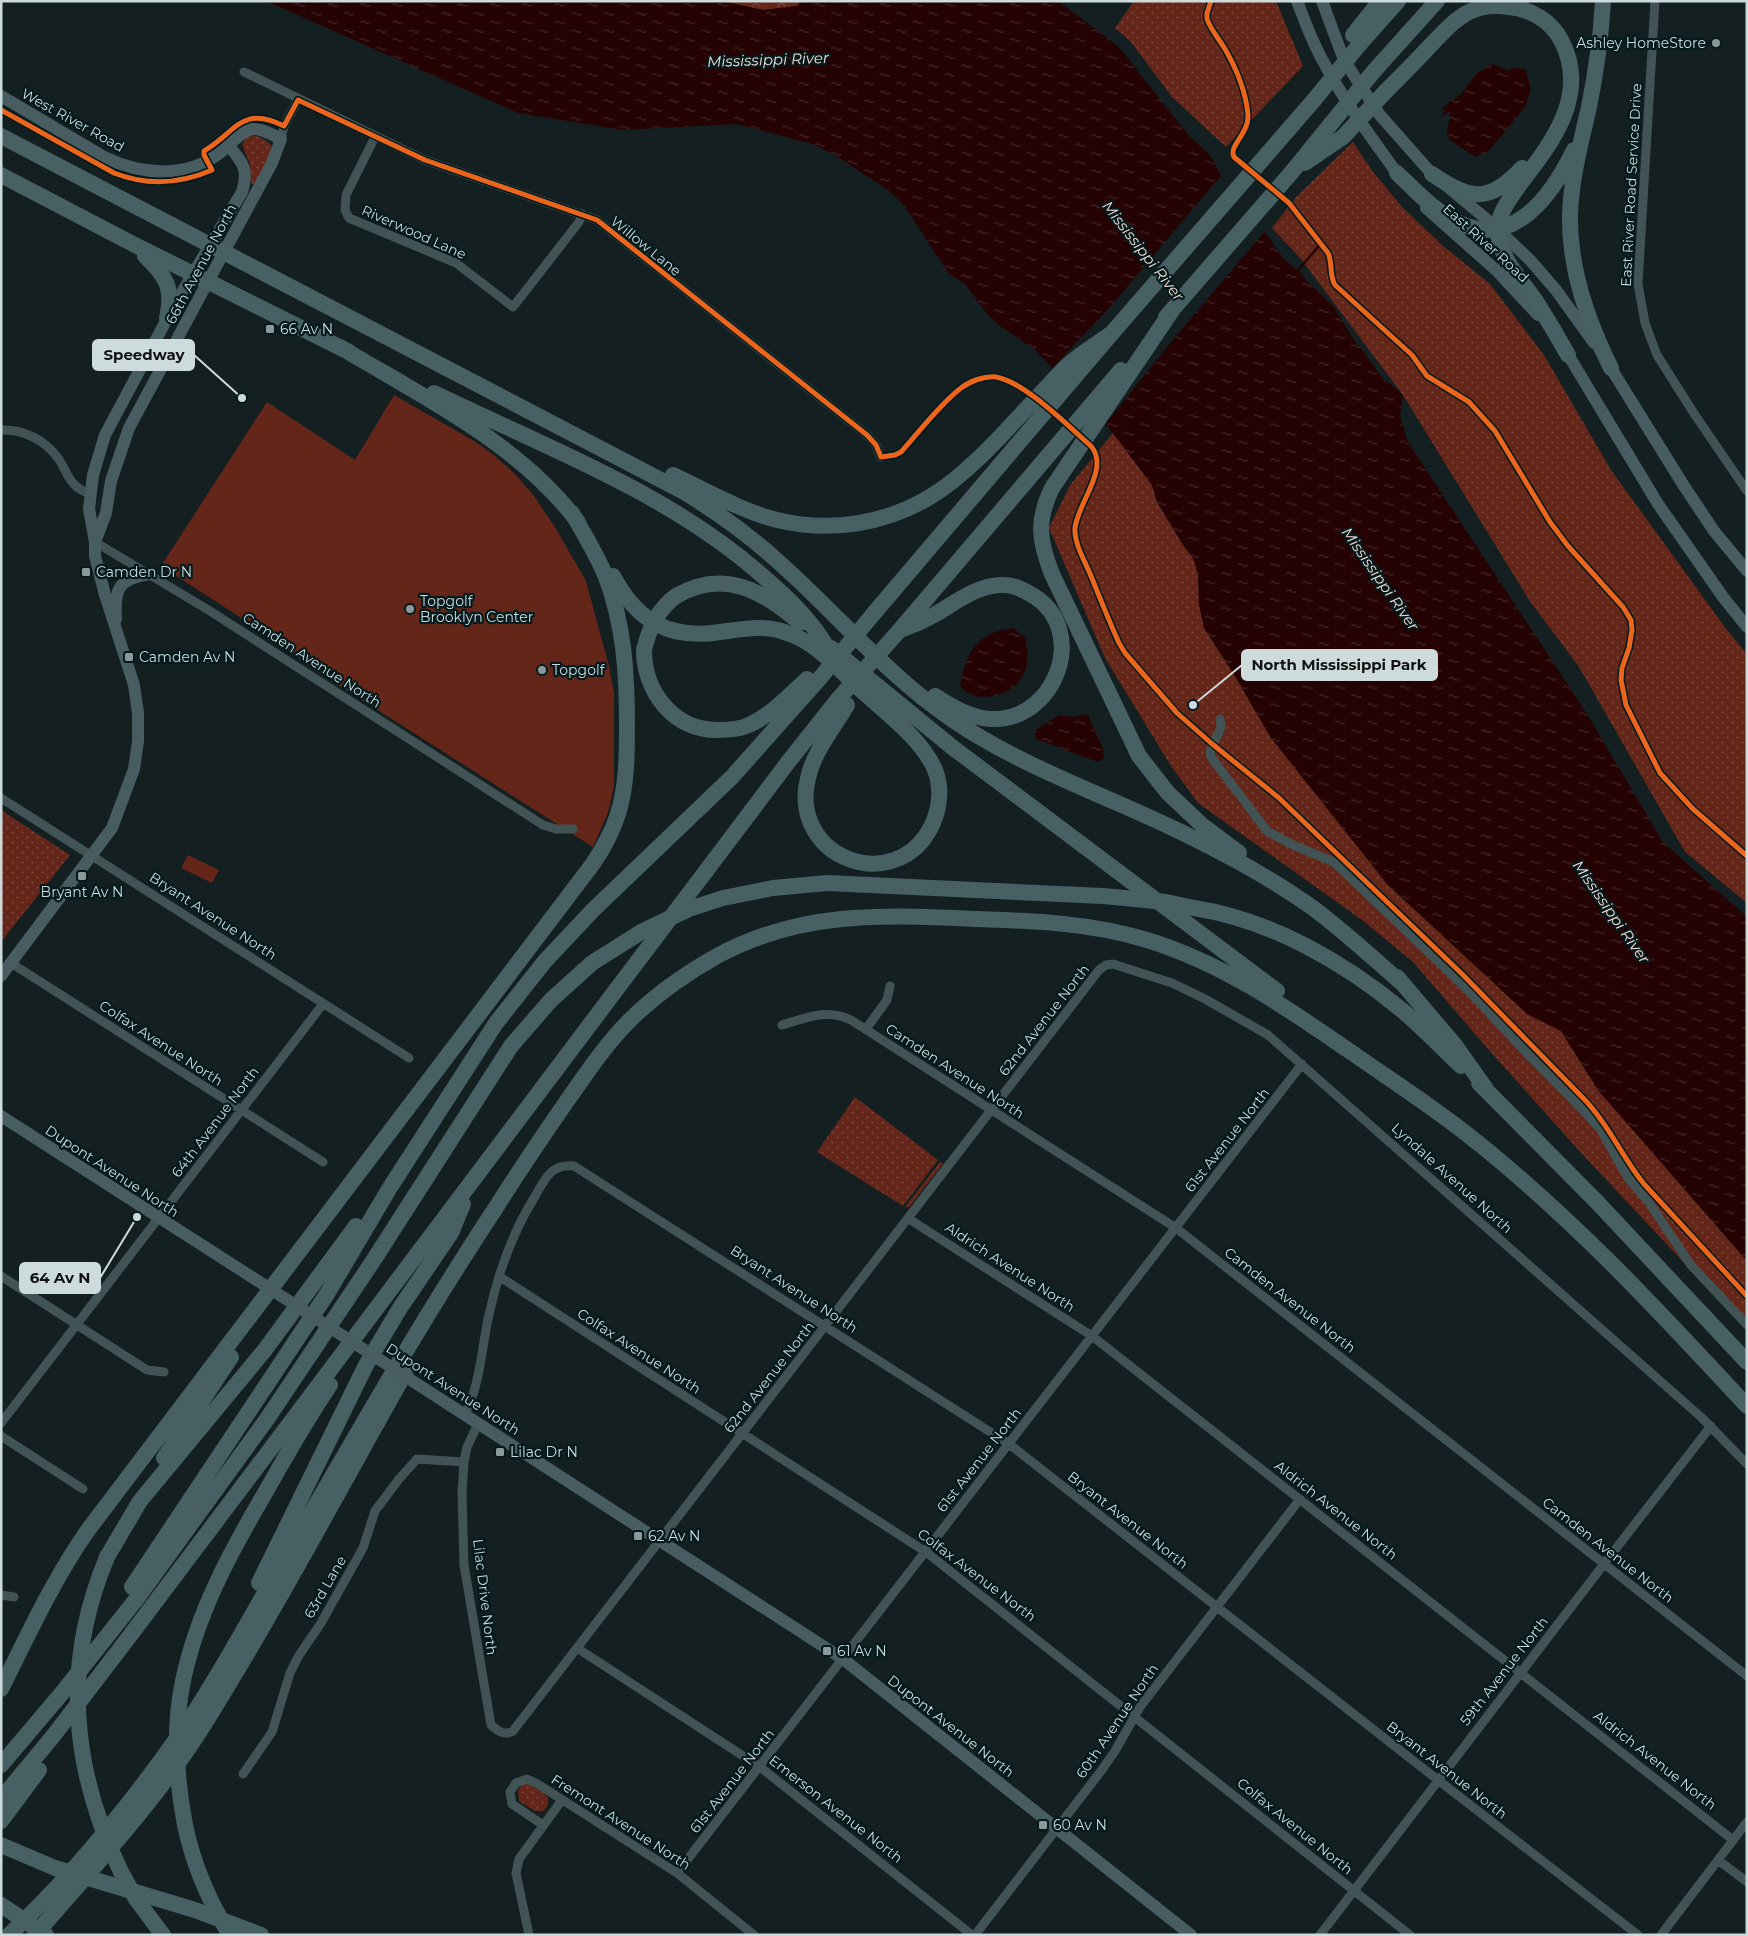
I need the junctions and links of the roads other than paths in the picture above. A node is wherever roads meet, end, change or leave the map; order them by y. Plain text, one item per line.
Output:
1 (1297, 1) edge
2 (1322, 1) edge
3 (1380, 1) edge
4 (1398, 1) edge
5 (1437, 1) edge
6 (1603, 1) edge
7 (1655, 1) edge
8 (1356, 40) junction
9 (244, 72) dead end
10 (1, 96) edge
11 (298, 100) junction
12 (1589, 104) junction
13 (1563, 117) junction
14 (1, 136) edge
15 (375, 137) junction
16 (281, 139) junction
17 (229, 146) junction
18 (1291, 173) junction
19 (1397, 173) junction
20 (1432, 174) junction
21 (1, 175) edge
22 (582, 214) junction
23 (1498, 229) junction
24 (134, 245) junction
25 (217, 249) junction
26 (193, 275) junction
27 (208, 282) junction
28 (1173, 309) junction
29 (167, 318) junction
30 (1112, 333) junction
31 (340, 347) junction
32 (1568, 355) junction
33 (1610, 368) junction
34 (508, 400) junction
35 (1, 430) edge
36 (881, 457) dead end
37 (1747, 492) edge
38 (90, 494) junction
39 (572, 513) junction
40 (95, 542) junction
41 (1747, 571) edge
42 (149, 574) junction
43 (830, 612) junction
44 (1747, 627) edge
45 (116, 629) junction
46 (899, 631) junction
47 (824, 642) junction
48 (817, 676) junction
49 (843, 701) junction
50 (1220, 719) dead end
51 (1, 798) edge
52 (573, 829) dead end
53 (93, 855) junction
54 (11, 963) junction
55 (1106, 965) joint
56 (1, 976) edge
57 (1404, 985) junction
58 (890, 986) dead end
59 (323, 1004) junction
60 (782, 1025) dead end
61 (866, 1029) junction
62 (409, 1058) dead end
63 (1302, 1064) junction
64 (1391, 1080) junction
65 (1486, 1089) junction
66 (241, 1111) junction
67 (992, 1111) junction
68 (1, 1116) edge
69 (323, 1162) dead end
70 (362, 1169) junction
71 (473, 1182) junction
72 (389, 1189) junction
73 (158, 1219) junction
74 (909, 1219) junction
75 (1176, 1228) junction
76 (462, 1258) junction
77 (1, 1276) edge
78 (401, 1276) junction
79 (500, 1277) junction
80 (77, 1325) junction
81 (1747, 1325) edge
82 (826, 1326) junction
83 (1092, 1336) junction
84 (1747, 1362) edge
85 (164, 1372) dead end
86 (1747, 1406) edge
87 (464, 1415) junction
88 (1, 1423) edge
89 (478, 1424) junction
90 (1711, 1426) junction
91 (743, 1433) junction
92 (1, 1436) edge
93 (1009, 1444) junction
94 (464, 1462) junction
95 (1747, 1464) edge
96 (83, 1489) dead end
97 (1300, 1499) junction
98 (208, 1532) junction
99 (118, 1535) junction
100 (660, 1540) junction
101 (926, 1552) junction
102 (1604, 1564) junction
103 (1, 1595) edge
104 (14, 1597) dead end
105 (1216, 1607) junction
106 (578, 1648) junction
107 (843, 1659) junction
108 (1521, 1672) junction
109 (1747, 1676) edge
110 (1, 1689) edge
111 (1134, 1716) junction
112 (182, 1731) junction
113 (508, 1734) joint
114 (20, 1744) junction
115 (1, 1765) edge
116 (760, 1767) junction
117 (243, 1774) dead end
118 (1438, 1780) junction
119 (1, 1799) edge
120 (562, 1800) junction
121 (1, 1821) edge
122 (1747, 1822) edge
123 (543, 1825) junction
124 (1057, 1829) junction
125 (1733, 1840) junction
126 (1, 1845) edge
127 (1718, 1860) junction
128 (678, 1874) junction
129 (1747, 1882) edge
130 (1354, 1891) junction
131 (1, 1904) edge
132 (9, 1935) edge
133 (35, 1935) edge
134 (46, 1935) edge
135 (163, 1935) edge
136 (230, 1935) edge
137 (261, 1935) edge
138 (530, 1935) edge
139 (754, 1935) edge
140 (974, 1935) edge
141 (1191, 1935) edge
142 (1320, 1935) edge
143 (1410, 1935) edge
144 (1638, 1935) edge
145 (1661, 1935) edge

1 - 19 street, East River Road
2 - 20 street
3 - 8 highway
4 - 8 highway
5 - 18 highway, bridge
6 - 12 highway
7 - 37 street, East River Road Service Drive
8 - 30 highway, bridge
9 - 11 street, Willow Lane
10 - 17 street, West River Road
11 - 15 street, Willow Lane
11 - 16 street, 66th Avenue North
12 - 23 highway
12 - 33 highway
13 - 18 highway, bridge
13 - 20 highway
13 - 23 highway
14 - 25 highway
15 - 22 street, Willow Lane
15 - 22 street, Riverwood Lane
16 - 17 street
16 - 25 street, 66th Avenue North
17 - 25 street, 66th Avenue North
18 - 28 highway
19 - 23 highway
19 - 32 street, East River Road
20 - 23 street, East River Road
21 - 24 highway
22 - 36 street, Willow Lane
23 - 32 highway
23 - 33 street, East River Road
24 - 26 highway
24 - 29 highway
25 - 26 street, 66th Avenue North
25 - 27 street, 66th Avenue North
25 - 34 highway
26 - 27 highway
26 - 29 street, 66th Avenue North
27 - 31 highway
27 - 40 street, 66th Avenue North
28 - 46 highway
28 - 57 highway
29 - 38 street, 66th Avenue North
30 - 34 highway
30 - 48 highway, bridge
31 - 39 highway
31 - 47 highway
32 - 44 street, East River Road
33 - 41 street
34 - 43 highway
35 - 38 street
38 - 40 street, 66th Avenue North
39 - 49 highway
39 - 70 highway
40 - 42 street, Camden Avenue North
40 - 45 street, 66th Avenue North
42 - 45 street
42 - 52 street, Camden Avenue North
43 - 46 highway
43 - 57 highway
45 - 53 street, 66th Avenue North
46 - 49 highway, bridge
47 - 48 highway, bridge
47 - 64 highway
48 - 72 highway
49 - 71 highway, bridge
50 - 81 street
51 - 53 street, Bryant Avenue North
53 - 54 street, 66th Avenue North
53 - 59 street, Bryant Avenue North
54 - 56 street, 66th Avenue North
54 - 66 street, Colfax Avenue North
55 - 63 street, Lyndale Avenue North
55 - 67 street, 62nd Avenue North
57 - 65 highway
58 - 61 street
59 - 62 street, Bryant Avenue North
59 - 66 street, 64th Avenue North
60 - 61 street, Camden Avenue North
61 - 67 street, Camden Avenue North
63 - 75 street, 61st Avenue North
63 - 90 street, Lyndale Avenue North
64 - 76 highway
64 - 86 highway
65 - 84 highway
65 - 114 highway, bridge
66 - 69 street, Colfax Avenue North
66 - 73 street, 64th Avenue North
67 - 74 street, 62nd Avenue North
67 - 75 street, Camden Avenue North
68 - 73 street, Dupont Avenue North
70 - 99 highway
70 - 110 highway
71 - 78 highway
71 - 112 highway
72 - 99 highway
72 - 114 highway
73 - 80 street, 64th Avenue North
73 - 87 street, Dupont Avenue North, bridge
74 - 82 street, 62nd Avenue North
74 - 83 street, Aldrich Avenue North
75 - 83 street, 61st Avenue North
75 - 102 street, Camden Avenue North
76 - 112 highway
76 - 133 highway
77 - 80 street
78 - 98 highway
78 - 136 highway, bridge
79 - 82 street, Bryant Avenue North
79 - 87 street
79 - 91 street, Colfax Avenue North
80 - 85 street
80 - 88 street, 64th Avenue North
82 - 91 street, 62nd Avenue North
82 - 93 street, Bryant Avenue North
83 - 93 street, 61st Avenue North
83 - 97 street, Aldrich Avenue North
87 - 89 street, Dupont Avenue North
89 - 94 street, Lilac Drive North
89 - 100 street, Dupont Avenue North
90 - 95 street, Lyndale Avenue North
90 - 102 street, 59th Avenue North
91 - 100 street, 62nd Avenue North
91 - 101 street, Colfax Avenue North
92 - 96 street
93 - 101 street, 61st Avenue North
93 - 105 street, Bryant Avenue North
94 - 113 street, Lilac Drive North
94 - 117 street, 63rd Lane
97 - 105 street, 60th Avenue North
97 - 108 street, Aldrich Avenue North
98 - 119 highway
98 - 121 highway
99 - 135 highway, bridge
100 - 106 street, 62nd Avenue North
100 - 107 street, Dupont Avenue North
101 - 107 street, 61st Avenue North
101 - 111 street, Colfax Avenue North
102 - 108 street, 59th Avenue North
102 - 109 street, Camden Avenue North
103 - 104 street
105 - 111 street, 60th Avenue North
105 - 118 street, Bryant Avenue North
106 - 113 street, 62nd Avenue North
106 - 116 street, Emerson Avenue North
107 - 116 street, 61st Avenue North
107 - 124 street, Dupont Avenue North
108 - 118 street, 59th Avenue North
108 - 125 street, Aldrich Avenue North
111 - 124 street, 60th Avenue North
111 - 130 street, Colfax Avenue North
112 - 132 highway
114 - 115 highway
116 - 128 street, 61st Avenue North
116 - 140 street, Emerson Avenue North
118 - 130 street, 59th Avenue North
118 - 144 street, Bryant Avenue North
120 - 123 street
120 - 123 street, Fremont Avenue North
120 - 128 street, Fremont Avenue North
122 - 125 street
123 - 138 street
124 - 140 street, 60th Avenue North
124 - 141 street, Dupont Avenue North
125 - 127 street
126 - 137 highway, bridge
127 - 129 street
127 - 145 street
128 - 139 street, Fremont Avenue North
130 - 142 street, 59th Avenue North
130 - 143 street, Colfax Avenue North
131 - 134 highway, bridge

